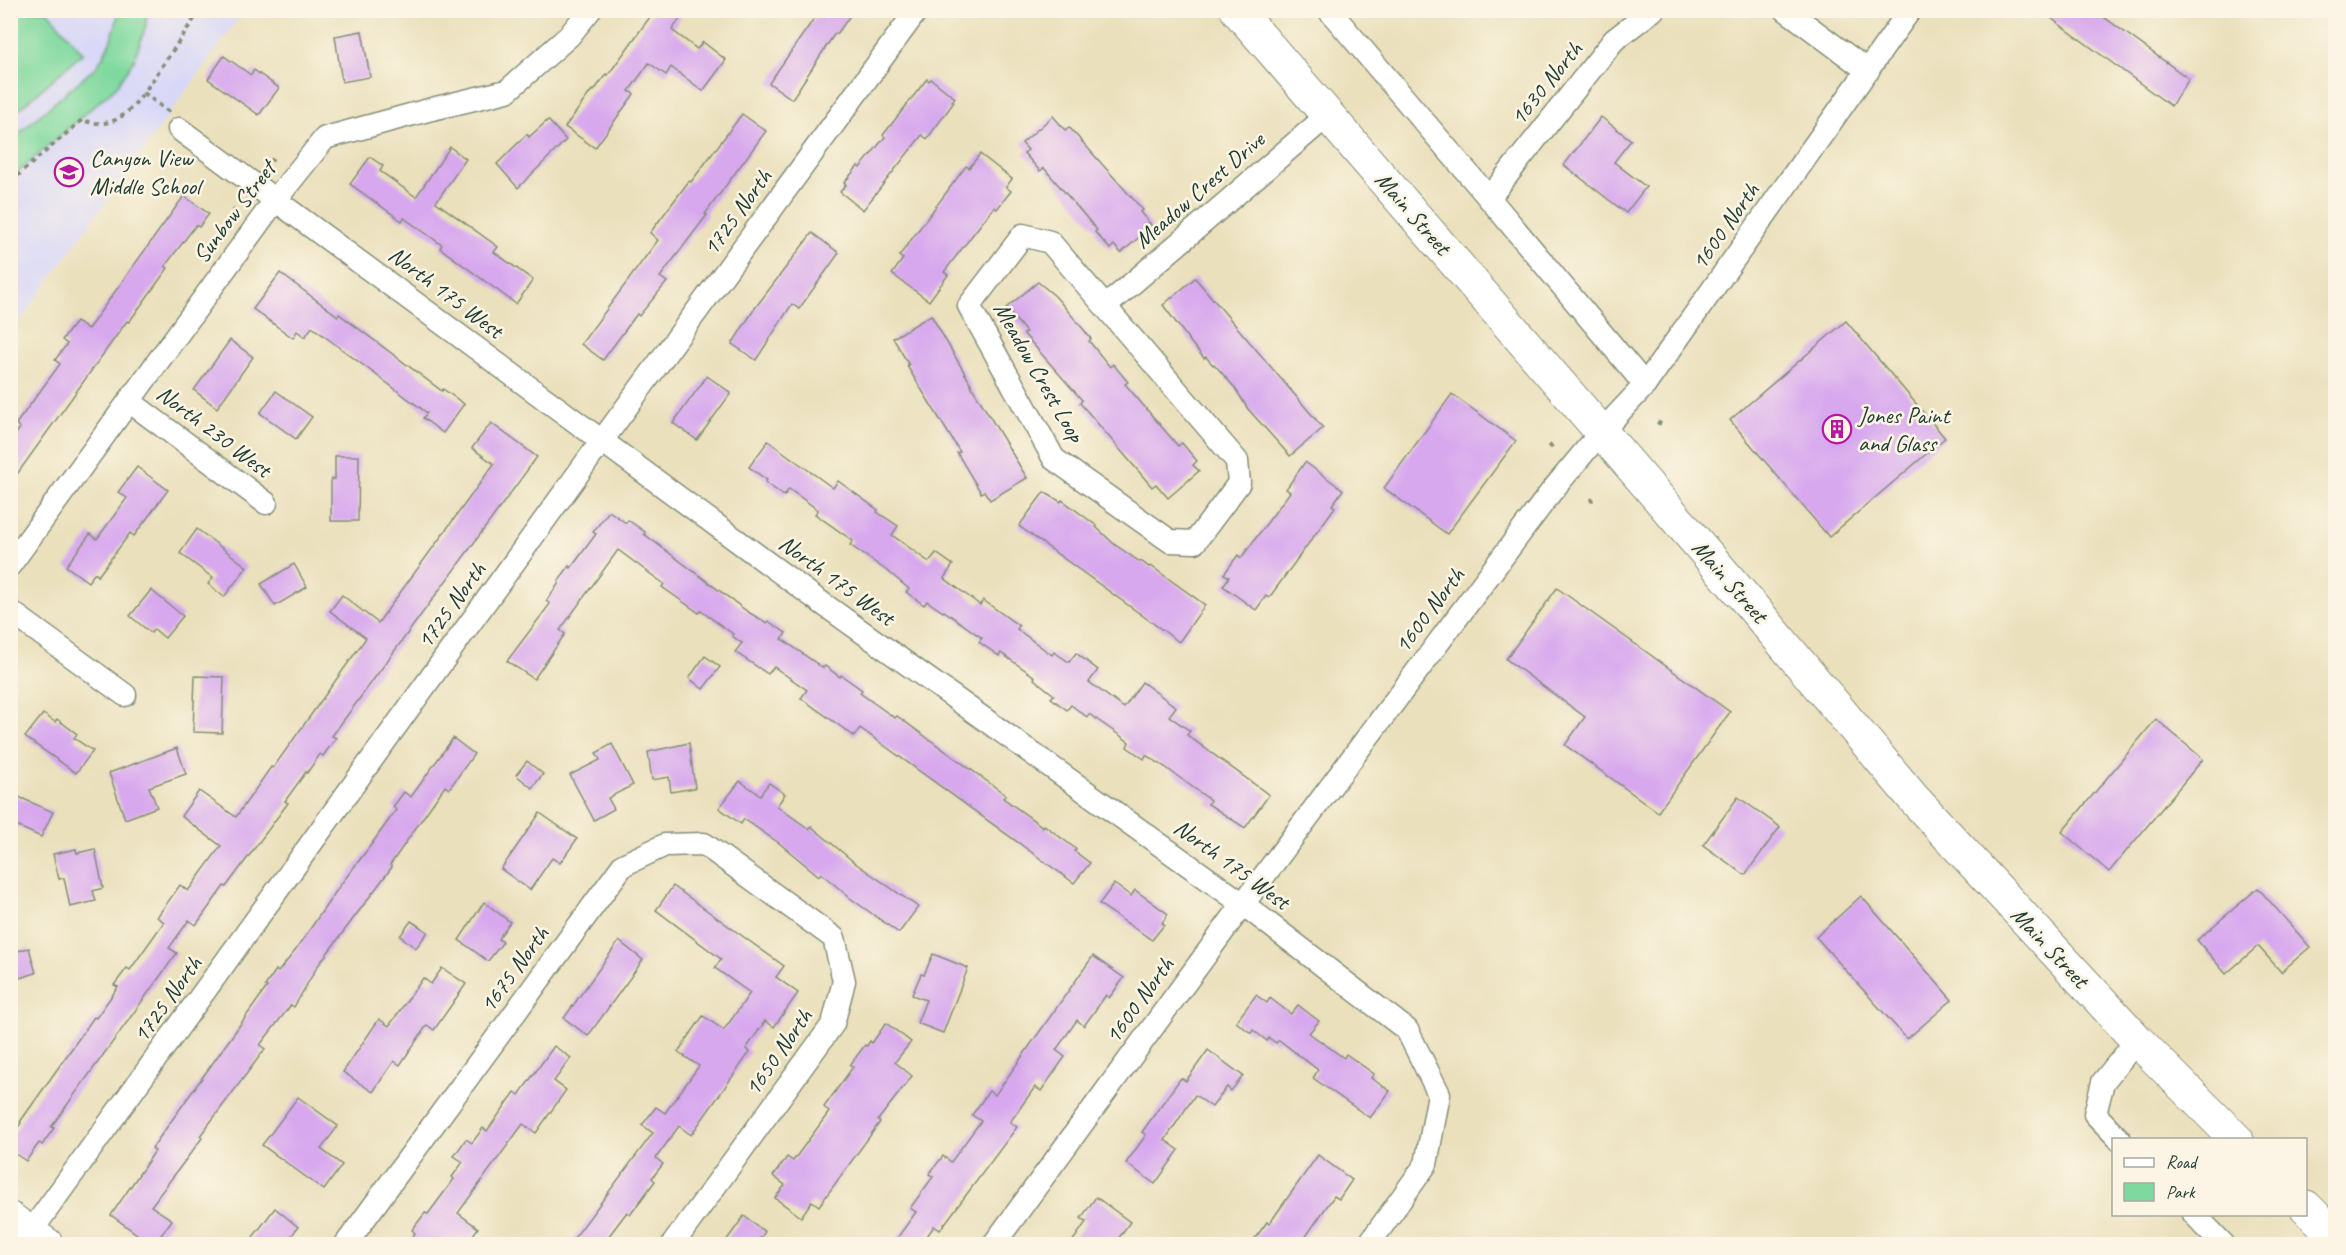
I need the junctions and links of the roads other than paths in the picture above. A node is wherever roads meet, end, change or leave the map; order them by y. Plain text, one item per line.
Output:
1 (590, 10) edge
2 (917, 10) edge
3 (1237, 10) edge
4 (1329, 10) edge
5 (1653, 10) edge
6 (1786, 10) edge
7 (1911, 10) edge
8 (1868, 70) junction
9 (1328, 115) junction
10 (180, 129) road end
11 (1489, 198) junction
12 (276, 199) junction
13 (1106, 306) junction
14 (1645, 385) junction
15 (129, 401) junction
16 (1600, 432) junction
17 (602, 441) junction
18 (266, 503) dead end
19 (10, 565) edge
20 (10, 611) edge
21 (124, 695) dead end
22 (774, 893) joint
23 (1243, 904) junction
24 (2137, 1041) junction
25 (2118, 1138) edge
26 (2235, 1138) edge
27 (2307, 1209) edge
28 (2195, 1216) edge
29 (28, 1235) edge
30 (2336, 1237) edge
31 (346, 1245) edge
32 (673, 1245) edge
33 (994, 1245) edge
34 (1369, 1245) edge
35 (2223, 1245) edge

1 - 12 street, Sunbow Street
2 - 17 street, 1725 North
3 - 9 main road, Main Street
4 - 11 street
5 - 11 street, 1630 North
6 - 8 street
7 - 8 street, 1600 North
8 - 14 street, 1600 North
9 - 13 street, Meadow Crest Drive
9 - 16 main road, Main Street
10 - 12 street, North 175 West
11 - 14 street
12 - 15 street, Sunbow Street
12 - 17 street, North 175 West
13 - 13 street, Meadow Crest Loop
14 - 16 street, 1600 North
15 - 18 street, North 230 West
15 - 19 street, Sunbow Street
16 - 23 street, 1600 North
16 - 24 main road, Main Street
17 - 23 street, North 175 West
17 - 29 street, 1725 North
20 - 21 street
22 - 31 street, 1675 North
22 - 32 street, 1650 North
23 - 33 street, 1600 North
23 - 34 street, North 175 West
24 - 25 street
24 - 26 main road, Main Street
27 - 30 main road
28 - 35 street

